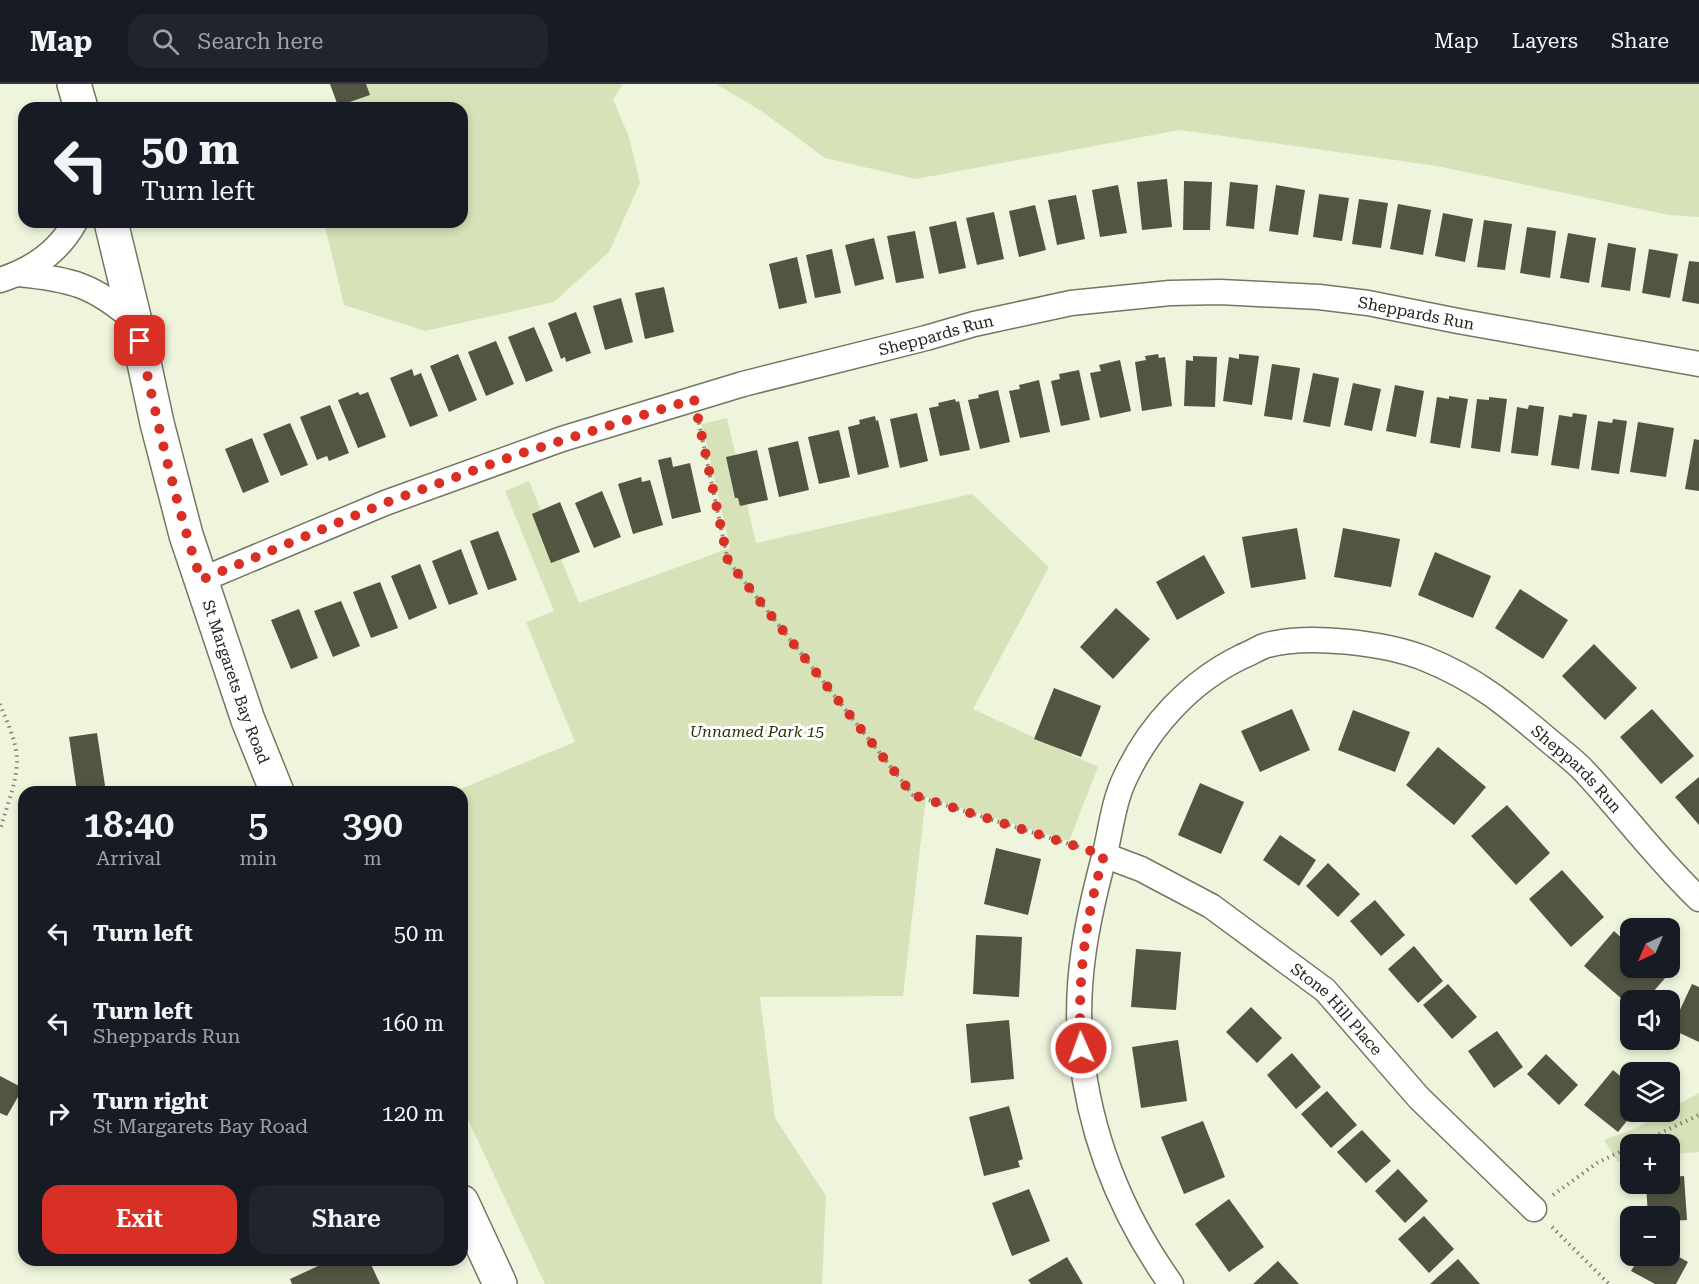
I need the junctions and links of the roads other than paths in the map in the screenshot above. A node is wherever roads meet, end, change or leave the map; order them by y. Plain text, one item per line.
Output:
1 (74, 84) edge
2 (79, 102) edge
3 (72, 228) edge
4 (112, 228) edge
5 (9, 277) edge
6 (135, 321) junction
7 (1699, 364) edge
8 (201, 580) junction
9 (276, 786) edge
10 (1104, 855) junction
11 (1699, 899) edge
12 (1534, 1209) road end
13 (468, 1215) edge
14 (500, 1284) edge
15 (1171, 1284) edge

1 - 2 main road
3 - 5 street
4 - 6 main road, St Margarets Bay Road
5 - 6 street
6 - 8 main road, St Margarets Bay Road
7 - 8 street, Sheppards Run
8 - 9 main road, St Margarets Bay Road
10 - 11 street, Sheppards Run
10 - 12 street, Stone Hill Place
10 - 15 street, Sheppards Run
13 - 14 main road

